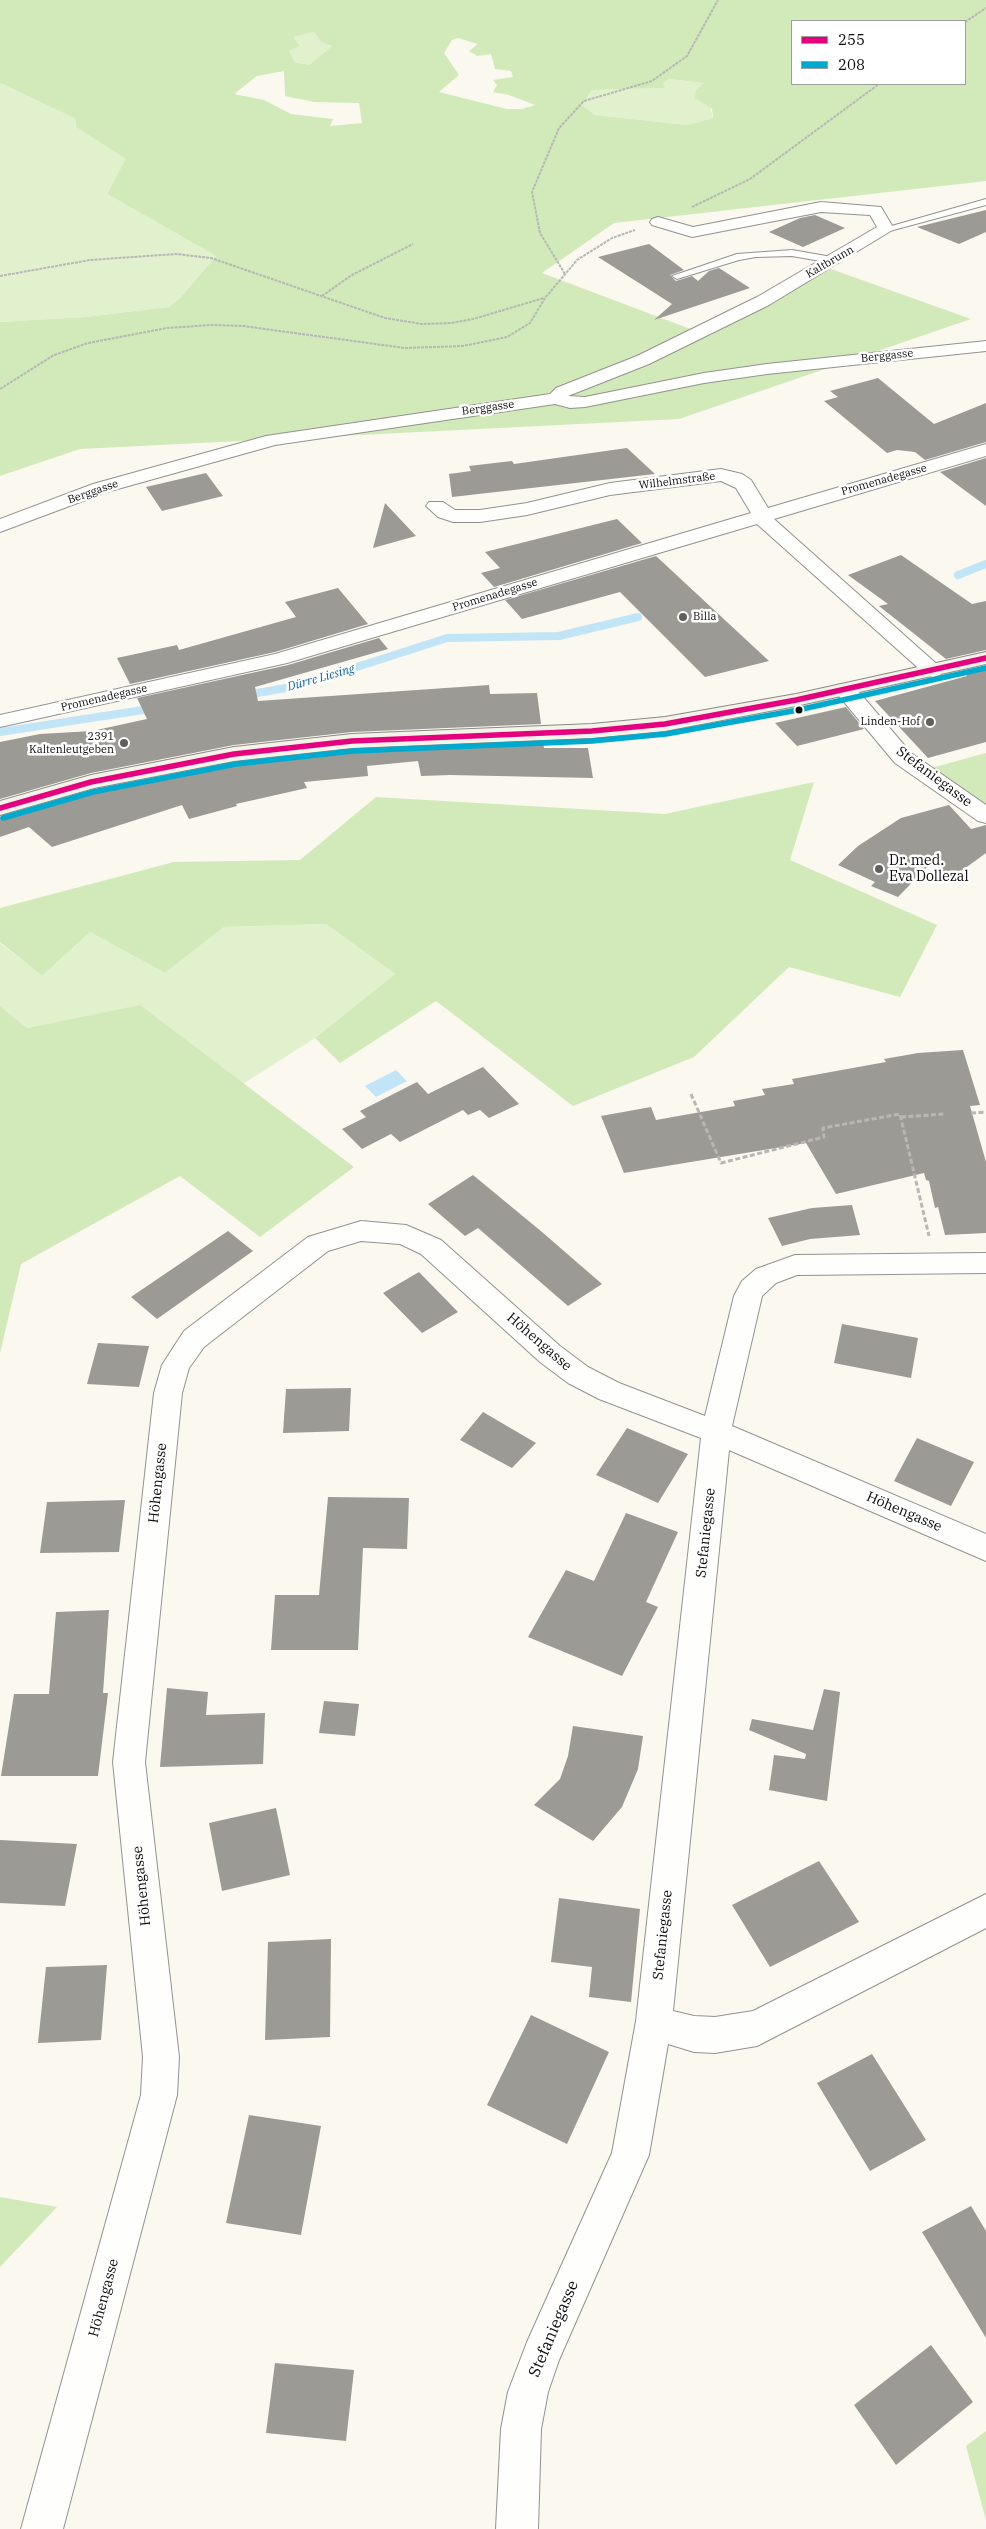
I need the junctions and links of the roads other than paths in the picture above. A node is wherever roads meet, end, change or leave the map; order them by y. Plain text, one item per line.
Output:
1 (986, 202) edge
2 (658, 222) road end
3 (886, 229) junction
4 (832, 260) junction
5 (676, 276) dead end
6 (986, 346) edge
7 (557, 398) junction
8 (986, 450) edge
9 (436, 506) dead end
10 (762, 516) junction
11 (0, 526) edge
12 (986, 658) edge
13 (932, 670) junction
14 (845, 690) junction
15 (0, 721) edge
16 (0, 808) edge
17 (986, 816) edge
18 (986, 1263) edge
19 (716, 1432) junction
20 (986, 1548) edge
21 (986, 1910) edge
22 (654, 2021) junction
23 (42, 2529) edge
24 (517, 2529) edge

1 - 3 lane
2 - 3 street
3 - 4 street, Kaltbrunn
4 - 5 lane
4 - 7 street, Kaltbrunn
6 - 7 street, Berggasse
7 - 11 street, Berggasse
8 - 10 street, Promenadegasse
9 - 10 street, Wilhelmstraße
10 - 13 street, Wilhelmstraße
10 - 15 street, Promenadegasse
12 - 13 main road
13 - 14 main road
14 - 16 main road
14 - 17 street, Stefaniegasse
18 - 19 street, Stefaniegasse
19 - 20 street, Höhengasse
19 - 22 street, Stefaniegasse
19 - 23 street, Höhengasse
21 - 22 street
22 - 24 street, Stefaniegasse

